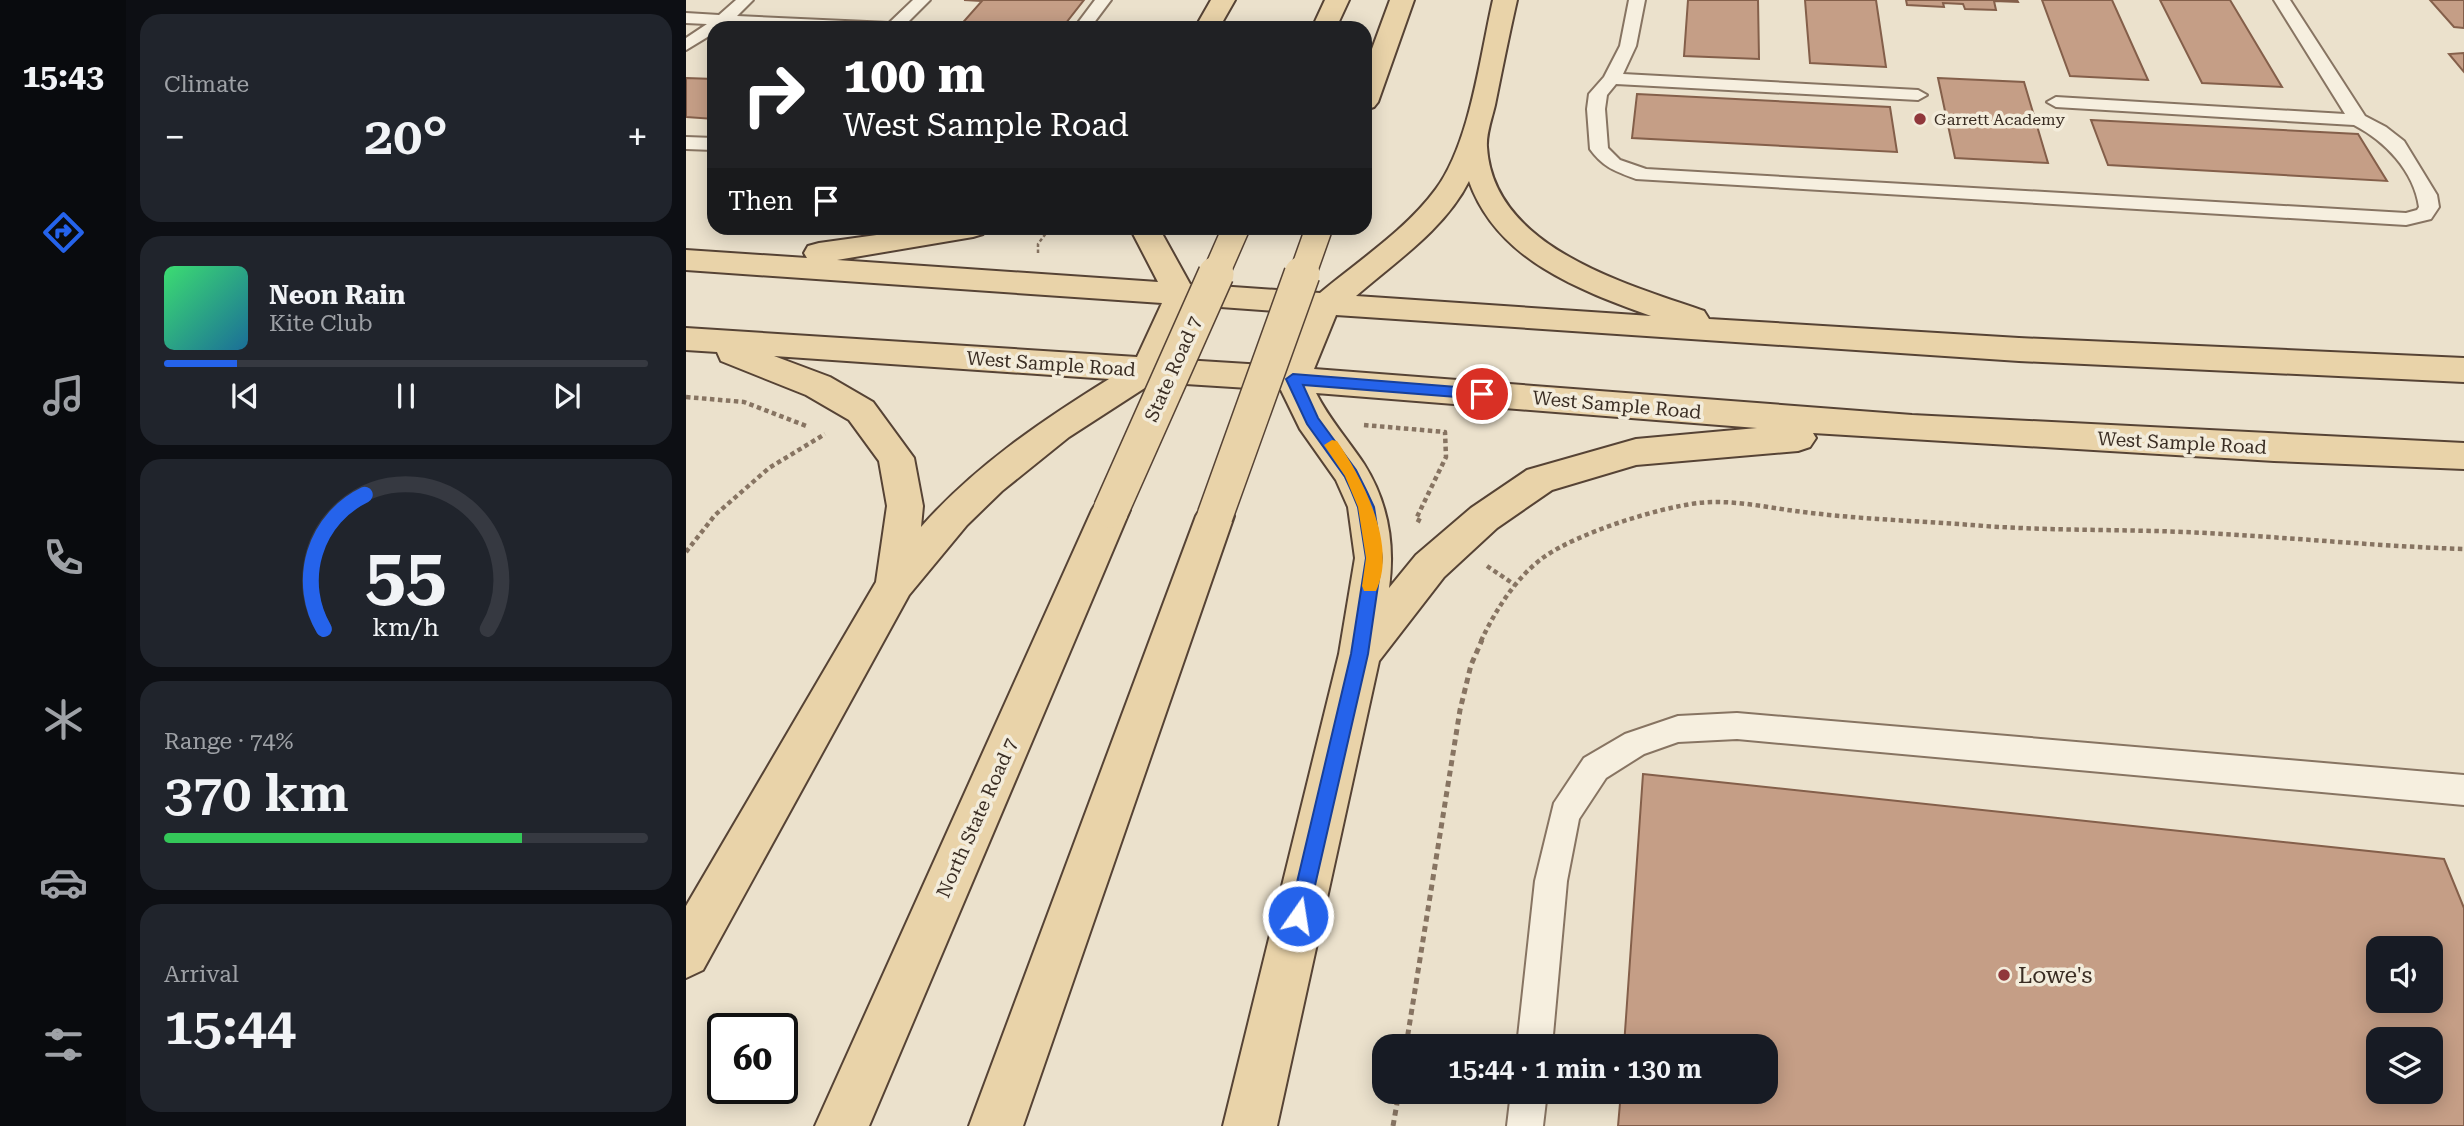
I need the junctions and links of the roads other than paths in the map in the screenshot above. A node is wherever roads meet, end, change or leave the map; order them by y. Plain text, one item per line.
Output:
1 (745, 0) edge
2 (922, 0) edge
3 (1103, 0) edge
4 (1223, 0) edge
5 (1337, 0) edge
6 (1402, 0) edge
7 (1505, 0) edge
8 (1637, 0) edge
9 (2282, 0) edge
10 (686, 18) edge
11 (723, 20) junction
12 (744, 21) edge
13 (900, 21) edge
14 (1087, 21) edge
15 (1211, 21) edge
16 (1327, 21) edge
17 (707, 31) edge
18 (686, 45) edge
19 (1612, 79) junction
20 (1372, 83) edge
21 (1918, 95) dead end
22 (2056, 102) dead end
23 (2358, 120) junction
24 (686, 142) edge
25 (707, 144) edge
26 (1473, 146) junction
27 (936, 235) edge
28 (1149, 235) edge
29 (1233, 235) edge
30 (1316, 235) edge
31 (686, 260) edge
32 (740, 264) junction
33 (1181, 296) junction
34 (1324, 306) junction
35 (1731, 334) junction
36 (692, 339) edge
37 (1147, 370) junction
38 (2464, 370) edge
39 (1293, 379) junction
40 (1912, 428) junction
41 (2464, 456) edge
42 (1111, 510) joint
43 (895, 584) junction
44 (1360, 654) junction
45 (2464, 790) edge
46 (686, 953) edge
47 (1535, 1034) edge
48 (1528, 1104) edge
49 (842, 1126) edge
50 (996, 1126) edge
51 (1250, 1126) edge
52 (1525, 1126) edge

1 - 11 lane
2 - 13 lane
3 - 14 lane
4 - 15 main road
5 - 16 main road
6 - 20 main road
7 - 26 main road
8 - 19 lane
9 - 23 lane
10 - 11 lane
11 - 12 lane
17 - 18 lane
19 - 21 lane
19 - 23 lane
22 - 23 lane
24 - 25 lane
26 - 34 main road
26 - 35 main road
27 - 32 main road
28 - 33 main road
29 - 42 main road, State Road 7, bridge
30 - 50 main road, bridge
31 - 32 main road
32 - 33 main road
33 - 34 main road
33 - 37 main road
34 - 35 main road
34 - 39 main road
35 - 38 main road
36 - 37 main road, West Sample Road
36 - 43 main road
37 - 39 main road, West Sample Road
37 - 43 main road
39 - 40 main road, West Sample Road
39 - 44 main road
40 - 41 main road, West Sample Road
40 - 44 main road
42 - 49 main road, North State Road 7
43 - 46 main road
44 - 51 main road
45 - 47 lane
48 - 52 lane

